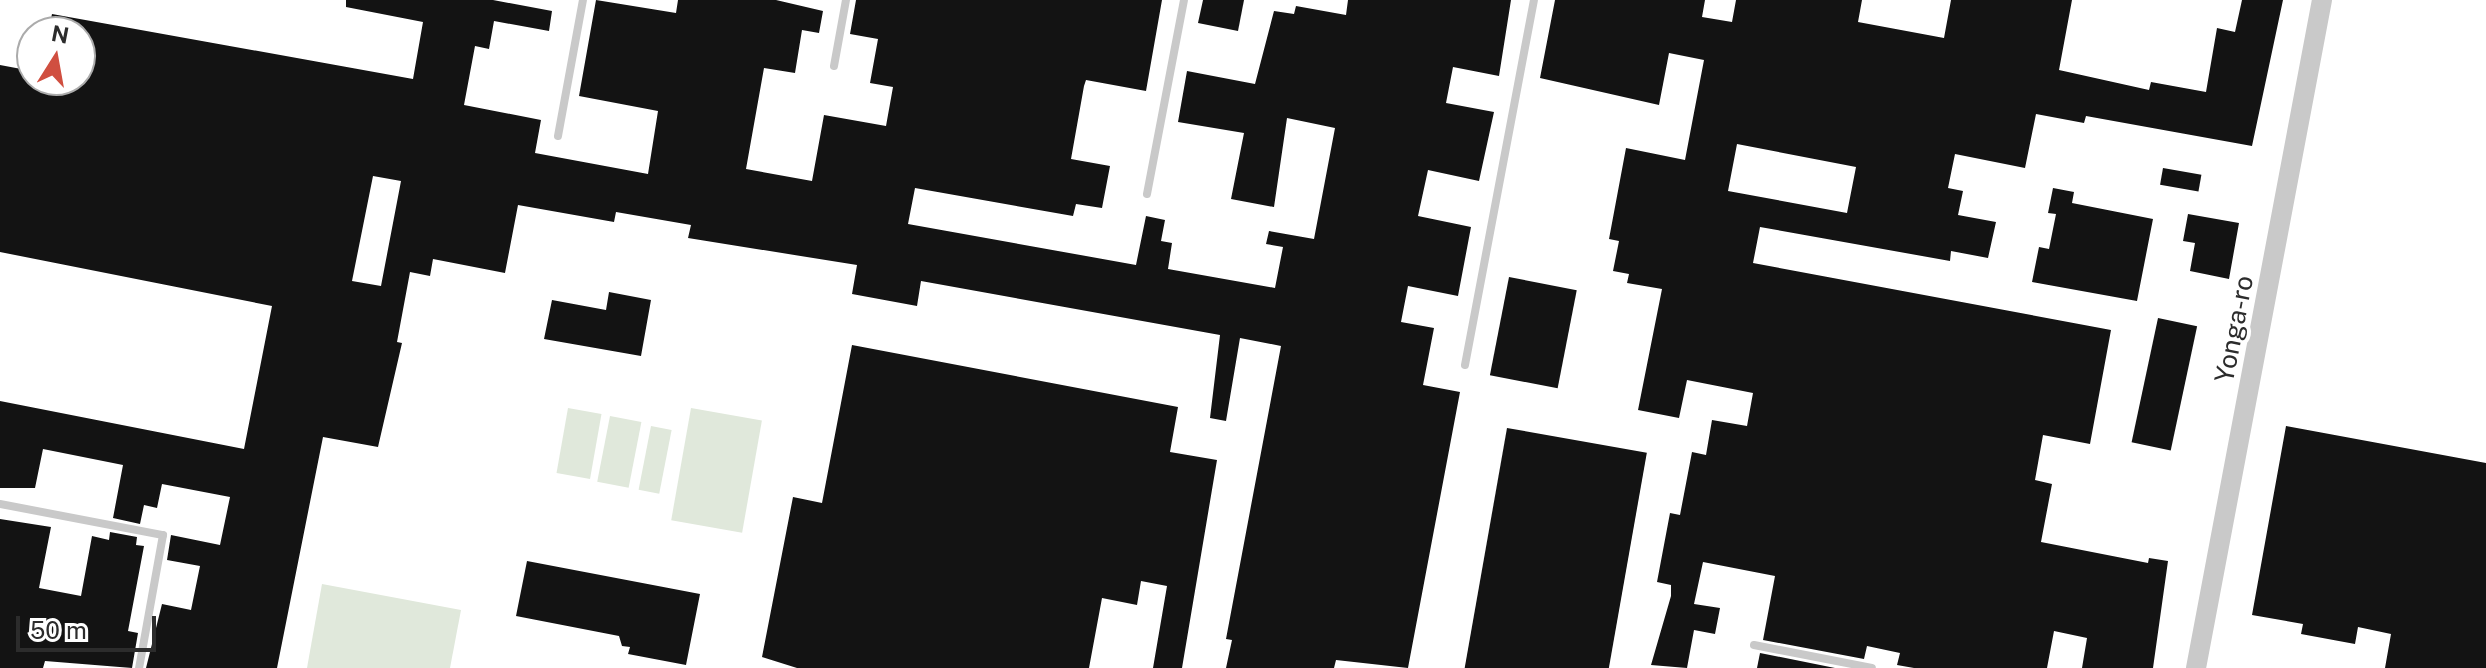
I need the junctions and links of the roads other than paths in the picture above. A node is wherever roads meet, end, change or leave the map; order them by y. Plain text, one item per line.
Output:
1 (583, 0) edge
2 (846, 0) edge
3 (1184, 0) edge
4 (1534, 0) edge
5 (2322, 0) edge
6 (834, 66) dead end
7 (558, 136) dead end
8 (1147, 194) dead end
9 (1465, 365) dead end
10 (0, 504) edge
11 (1754, 645) dead end
12 (139, 668) edge
13 (1872, 668) edge
14 (2196, 668) edge

1 - 7 lane
2 - 6 lane
3 - 8 lane
4 - 9 lane
5 - 14 street, Yonga-ro
10 - 12 lane
11 - 13 lane

